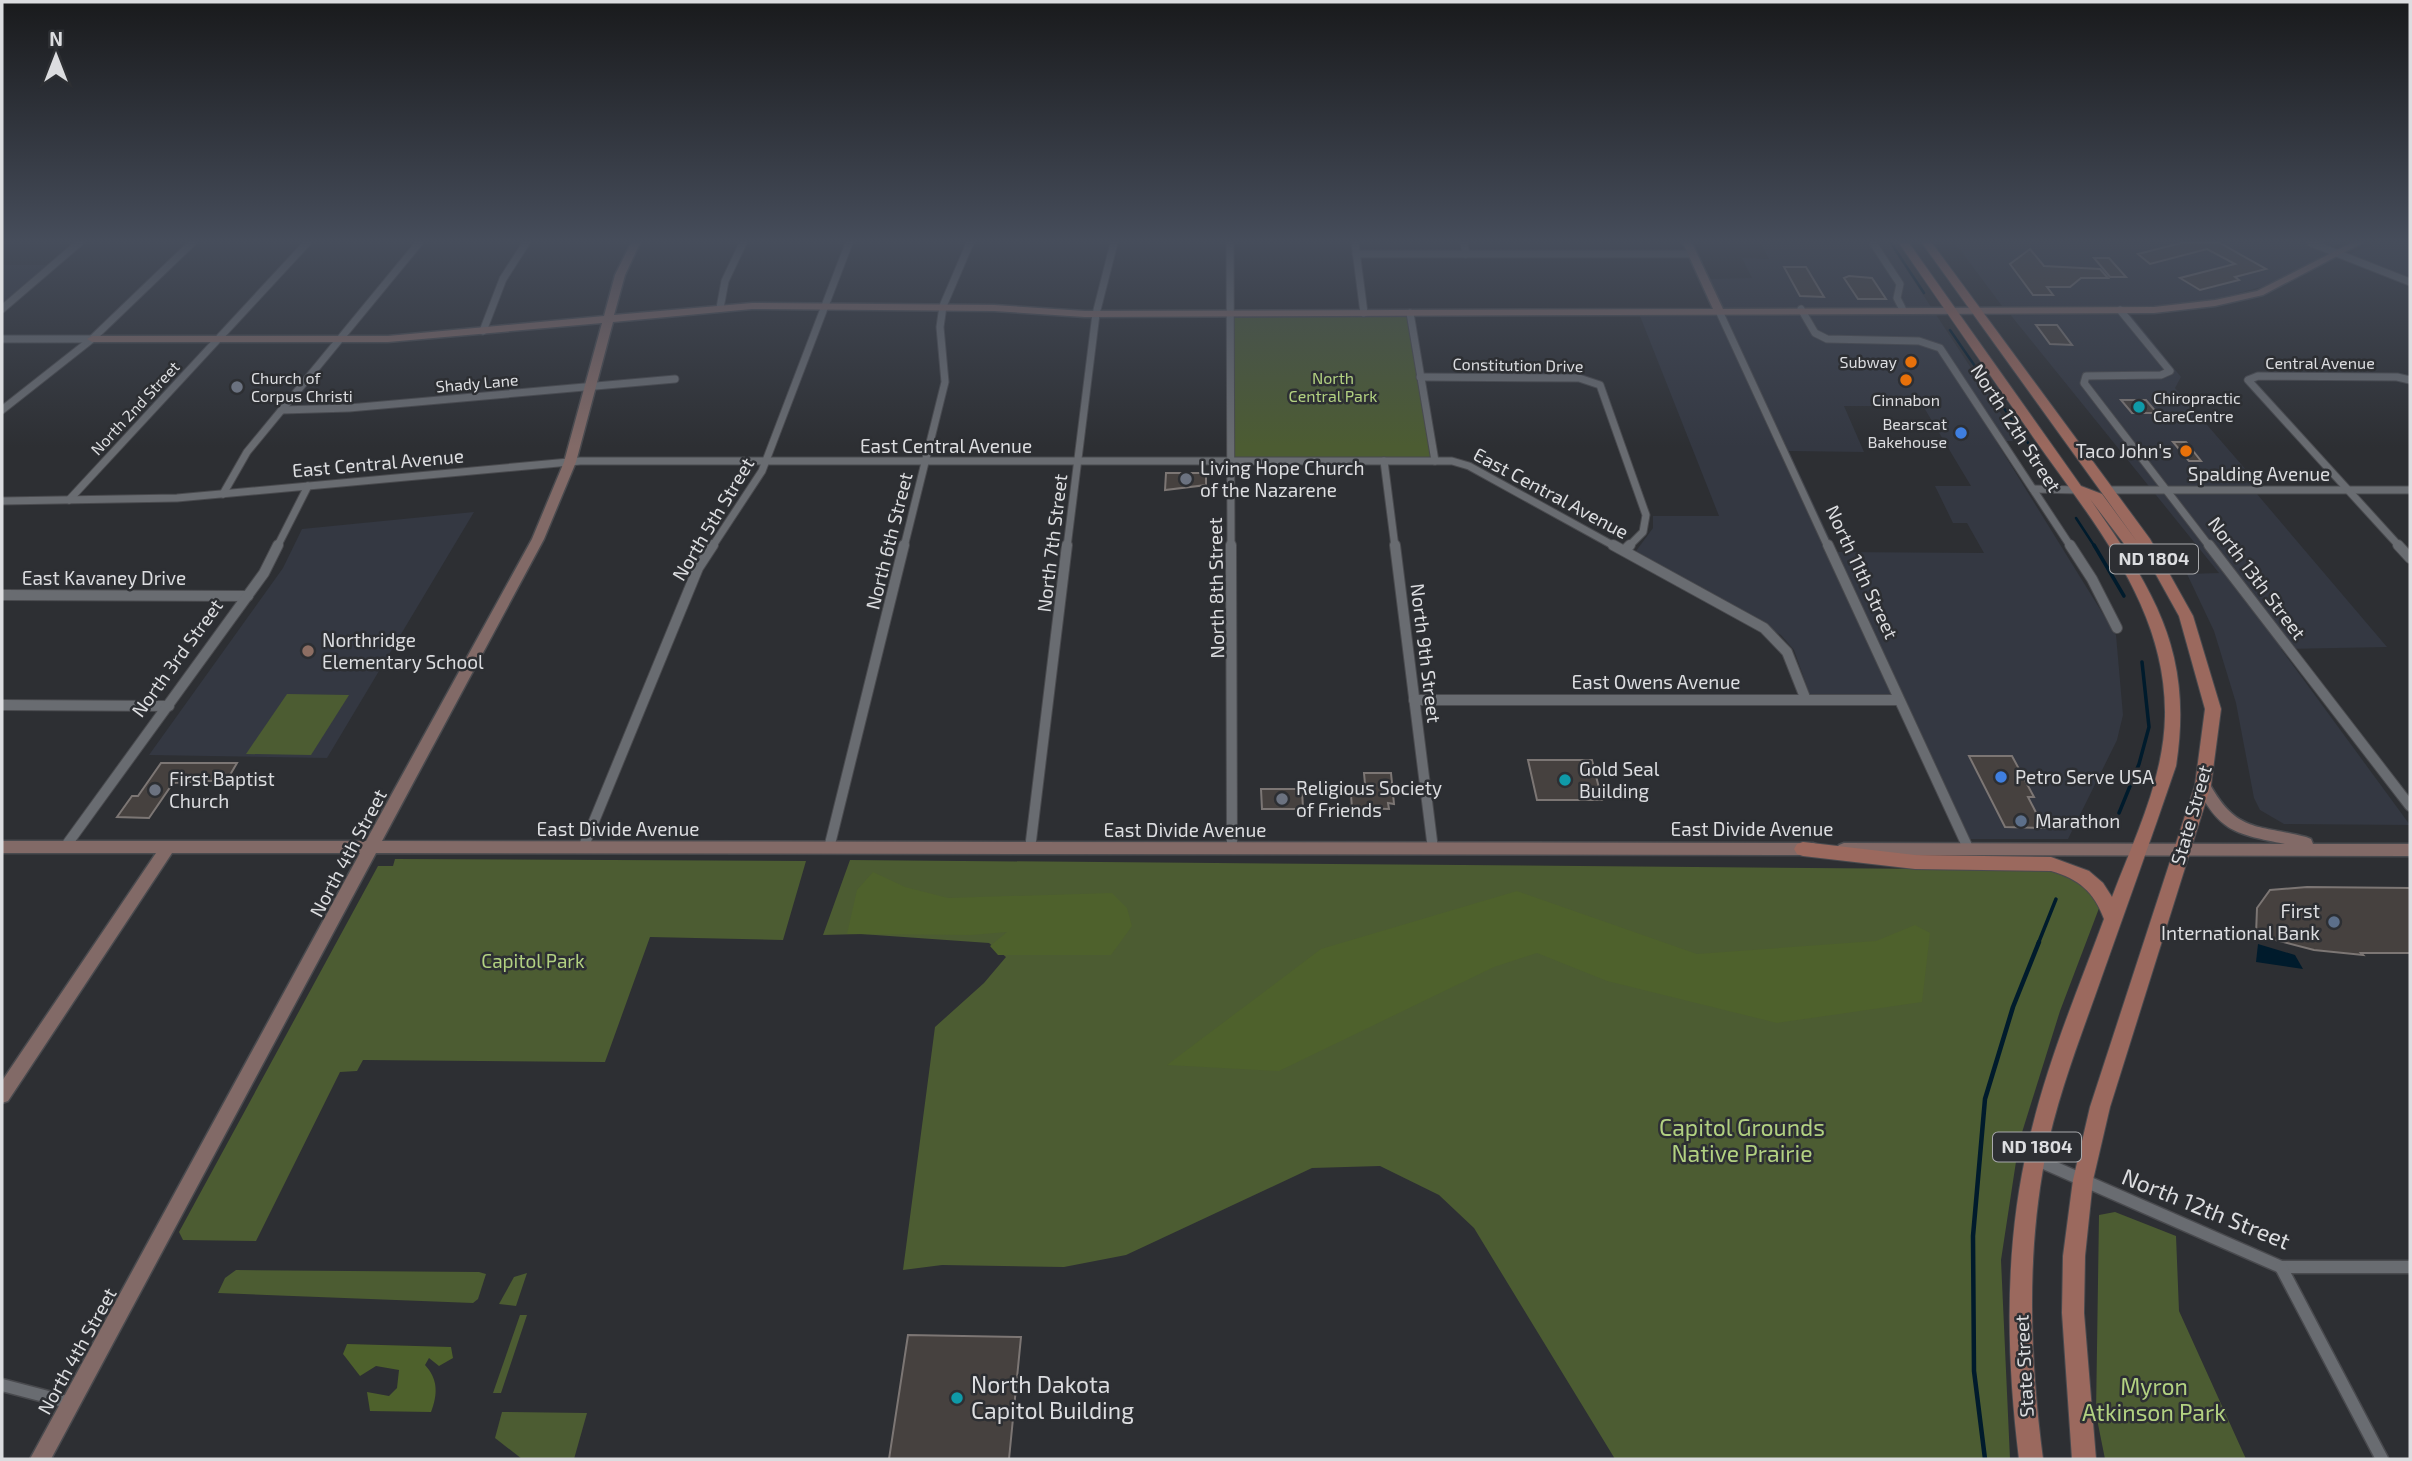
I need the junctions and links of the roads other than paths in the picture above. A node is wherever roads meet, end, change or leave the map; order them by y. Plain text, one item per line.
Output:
1 (121, 311) edge
2 (244, 311) edge
3 (363, 311) edge
4 (491, 311) edge
5 (610, 311) edge
6 (688, 311) edge
7 (823, 311) edge
8 (942, 311) edge
9 (1034, 311) edge
10 (1691, 311) edge
11 (1719, 311) edge
12 (1802, 311) edge
13 (1965, 311) edge
14 (1965, 311) edge
15 (2121, 311) edge
16 (1364, 313) joint
17 (1410, 313) junction
18 (1096, 314) junction
19 (1230, 314) junction
20 (608, 319) junction
21 (483, 331) junction
22 (2, 339) edge
23 (92, 339) junction
24 (217, 340) junction
25 (339, 340) junction
26 (1420, 377) junction
27 (675, 379) dead end
28 (2410, 380) edge
29 (590, 387) junction
30 (2, 410) edge
31 (282, 410) junction
32 (2036, 430) junction
33 (766, 461) junction
34 (925, 461) junction
35 (1078, 461) junction
36 (1230, 461) junction
37 (1384, 461) junction
38 (1435, 461) junction
39 (570, 462) junction
40 (308, 486) junction
41 (2033, 489) junction
42 (2079, 490) junction
43 (2107, 490) junction
44 (2166, 490) junction
45 (2348, 490) junction
46 (2410, 490) edge
47 (223, 494) junction
48 (69, 500) junction
49 (2, 501) edge
50 (1625, 550) junction
51 (2410, 558) edge
52 (2156, 562) junction
53 (2, 595) edge
54 (248, 596) junction
55 (2117, 628) dead end
56 (1414, 700) junction
57 (1806, 700) junction
58 (1899, 700) junction
59 (2, 705) edge
60 (169, 706) junction
61 (2203, 785) junction
62 (2410, 806) edge
63 (2, 847) edge
64 (65, 847) junction
65 (168, 847) junction
66 (372, 848) junction
67 (583, 848) junction
68 (829, 848) junction
69 (1030, 849) junction
70 (1231, 849) junction
71 (1433, 849) junction
72 (1803, 849) junction
73 (1969, 849) junction
74 (2137, 849) junction
75 (2183, 849) junction
76 (2321, 849) junction
77 (2410, 850) edge
78 (2113, 919) junction
79 (2, 1095) edge
80 (2035, 1158) junction
81 (2083, 1180) junction
82 (2281, 1267) junction
83 (2410, 1267) edge
84 (2, 1385) edge
85 (71, 1402) junction
86 (40, 1459) edge
87 (2031, 1459) edge
88 (2084, 1459) edge
89 (2382, 1459) edge

1 - 23 street
2 - 24 street, North 2nd Street
3 - 25 street
4 - 21 street
5 - 20 street, North 4th Street
6 - 20 street
7 - 33 street, North 5th Street
8 - 34 street, North 6th Street
9 - 18 street
10 - 17 street
11 - 58 street, North 11th Street
12 - 41 street, North 12th Street
13 - 43 main road, State Street / ND 1804
14 - 32 main road, State Street / ND 1804
15 - 44 street, North 13th Street
16 - 17 street
16 - 19 street
17 - 26 street
18 - 19 street
18 - 35 street, North 7th Street
19 - 36 street, North 8th Street
20 - 21 street
20 - 29 street, North 4th Street
21 - 25 street
22 - 23 street
23 - 24 street
23 - 30 street
24 - 25 street
24 - 48 street, North 2nd Street
25 - 31 street
26 - 38 street
26 - 50 street, Constitution Drive
27 - 29 street, Shady Lane
28 - 45 street, Central Avenue
29 - 31 street, Shady Lane
29 - 39 street, North 4th Street
31 - 47 street
32 - 42 main road, State Street / ND 1804
32 - 43 main road
33 - 34 street, East Central Avenue
33 - 39 street, East Central Avenue
33 - 67 street, North 5th Street
34 - 35 street, East Central Avenue
34 - 68 street, North 6th Street
35 - 36 street, East Central Avenue
35 - 69 street, North 7th Street
36 - 37 street, East Central Avenue
36 - 70 street, North 8th Street
37 - 38 street, East Central Avenue
37 - 56 street, North 9th Street
38 - 50 street, East Central Avenue
39 - 40 street, East Central Avenue
39 - 66 street, North 4th Street
40 - 47 street, East Central Avenue
40 - 54 street, North 3rd Street
41 - 42 street
41 - 55 street, North 12th Street
42 - 52 main road
42 - 74 main road, State Street / ND 1804
43 - 44 street, Spalding Avenue
43 - 52 main road, State Street / ND 1804
44 - 45 street, Spalding Avenue
44 - 62 street, North 13th Street
45 - 46 street, Spalding Avenue
45 - 51 street
47 - 48 street, East Central Avenue
48 - 49 street, East Central Avenue
50 - 57 street, East Central Avenue
52 - 61 main road, State Street / ND 1804
53 - 54 street, East Kavaney Drive
54 - 60 street, North 3rd Street
56 - 57 street, East Owens Avenue
56 - 71 street, North 9th Street
57 - 58 street, East Owens Avenue
58 - 73 street, North 11th Street
59 - 60 street
60 - 64 street, North 3rd Street
61 - 75 main road, State Street / ND 1804
61 - 76 street
63 - 64 street, East Divide Avenue
64 - 65 street, East Divide Avenue
65 - 66 street, East Divide Avenue
65 - 79 street
66 - 67 street, East Divide Avenue
66 - 85 street, North 4th Street
67 - 68 street, East Divide Avenue
68 - 69 street, East Divide Avenue
69 - 70 street, East Divide Avenue
70 - 71 street, East Divide Avenue
71 - 72 street, East Divide Avenue
72 - 73 street, East Divide Avenue
72 - 78 main road
73 - 74 street, East Divide Avenue
74 - 75 street, East Divide Avenue
74 - 78 main road, State Street / ND 1804
75 - 76 street, East Divide Avenue
75 - 81 main road, State Street / ND 1804
76 - 77 street, East Divide Avenue
78 - 80 main road, State Street / ND 1804
80 - 81 street, North 12th Street
80 - 87 main road, State Street / ND 1804
81 - 82 street, North 12th Street
81 - 88 main road, State Street / ND 1804
82 - 83 street, North 12th Street
82 - 89 street
84 - 85 street
85 - 86 street, North 4th Street

